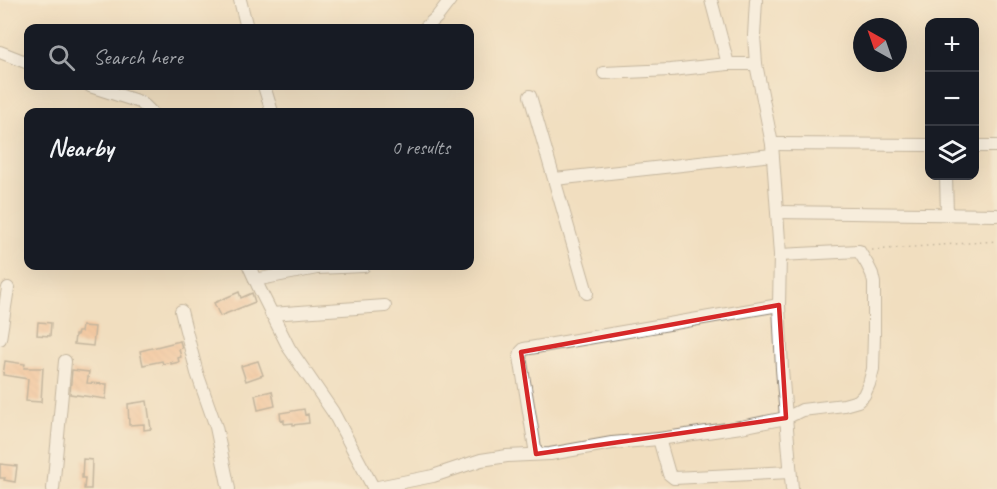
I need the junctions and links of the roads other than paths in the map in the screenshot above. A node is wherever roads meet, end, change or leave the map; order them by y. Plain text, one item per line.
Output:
1 (240, 0) edge
2 (450, 0) edge
3 (711, 0) edge
4 (756, 0) edge
5 (246, 24) edge
6 (429, 24) edge
7 (0, 52) edge
8 (24, 61) edge
9 (728, 64) junction
10 (756, 64) junction
11 (604, 74) dead end
12 (102, 90) edge
13 (265, 90) edge
14 (530, 96) dead end
15 (147, 108) edge
16 (271, 108) edge
17 (925, 145) edge
18 (979, 146) edge
19 (997, 146) edge
20 (772, 149) junction
21 (555, 178) junction
22 (946, 180) edge
23 (777, 212) junction
24 (946, 214) junction
25 (997, 215) edge
26 (780, 255) junction
27 (251, 270) edge
28 (303, 270) edge
29 (255, 280) junction
30 (8, 288) dead end
31 (587, 292) dead end
32 (779, 305) junction
33 (385, 306) dead end
34 (181, 311) dead end
35 (271, 314) junction
36 (0, 339) edge
37 (65, 361) dead end
38 (786, 418) junction
39 (659, 439) junction
40 (536, 454) junction
41 (790, 471) junction
42 (53, 489) edge
43 (229, 489) edge
44 (374, 489) edge
45 (792, 489) edge

1 - 5 street
2 - 6 street
3 - 9 street
4 - 10 street
7 - 8 street
9 - 10 street
9 - 11 street
10 - 20 street
12 - 15 street
13 - 16 street
14 - 21 street
17 - 20 street
18 - 19 street
20 - 21 street
20 - 23 street
21 - 31 street
22 - 24 street
23 - 24 street
23 - 26 street
24 - 25 street
26 - 32 street
26 - 38 street
27 - 29 street
28 - 29 street
29 - 35 street
30 - 36 street
32 - 38 street
32 - 40 street
33 - 35 street
34 - 43 street
35 - 44 street
37 - 42 street
38 - 39 street
38 - 41 street
39 - 40 street
39 - 41 street
40 - 44 street
41 - 45 street

